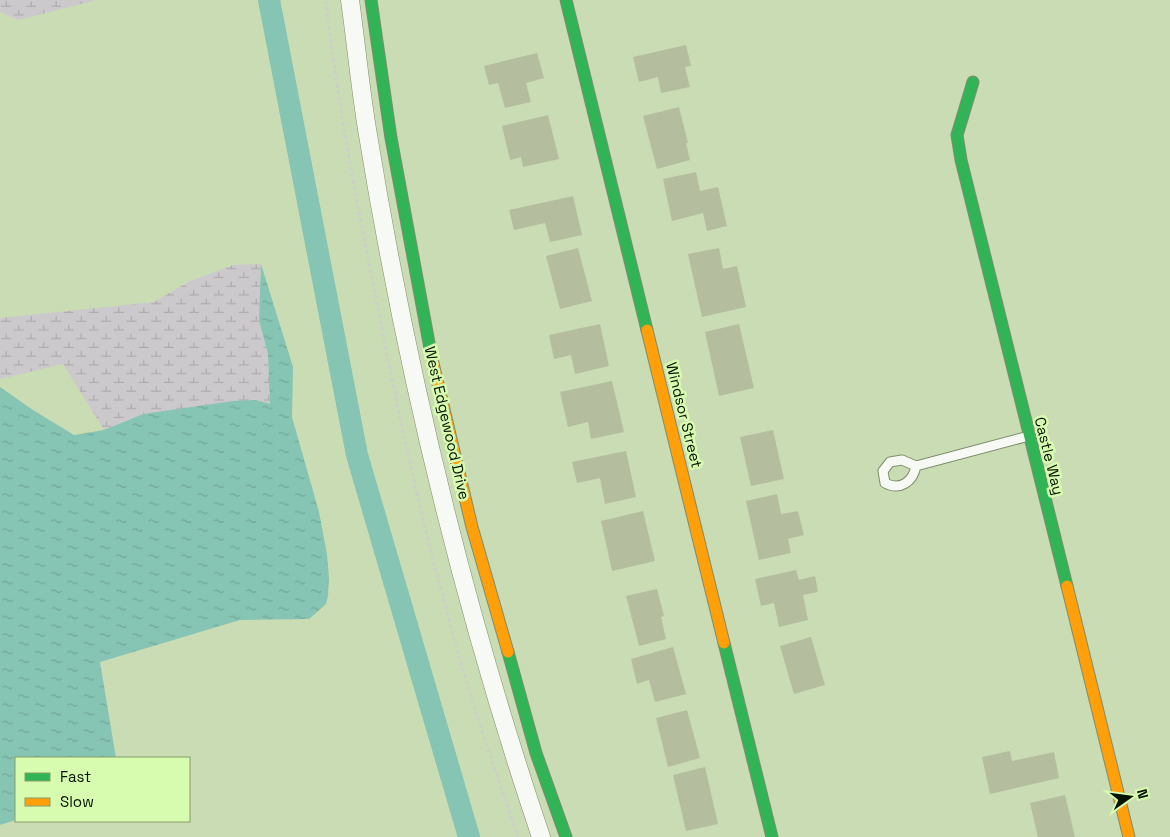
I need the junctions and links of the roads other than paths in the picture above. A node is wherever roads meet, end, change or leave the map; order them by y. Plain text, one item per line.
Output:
1 (350, 0) edge
2 (372, 0) edge
3 (566, 0) edge
4 (973, 82) dead end
5 (1029, 436) junction
6 (916, 466) dead end
7 (541, 837) edge
8 (566, 837) edge
9 (772, 837) edge
10 (1129, 837) edge

1 - 7 street, West Edgewood Drive
2 - 8 street, West Edgewood Drive
3 - 9 street, Windsor Street
4 - 5 street, Castle Way
5 - 6 lane
5 - 10 street, Castle Way

